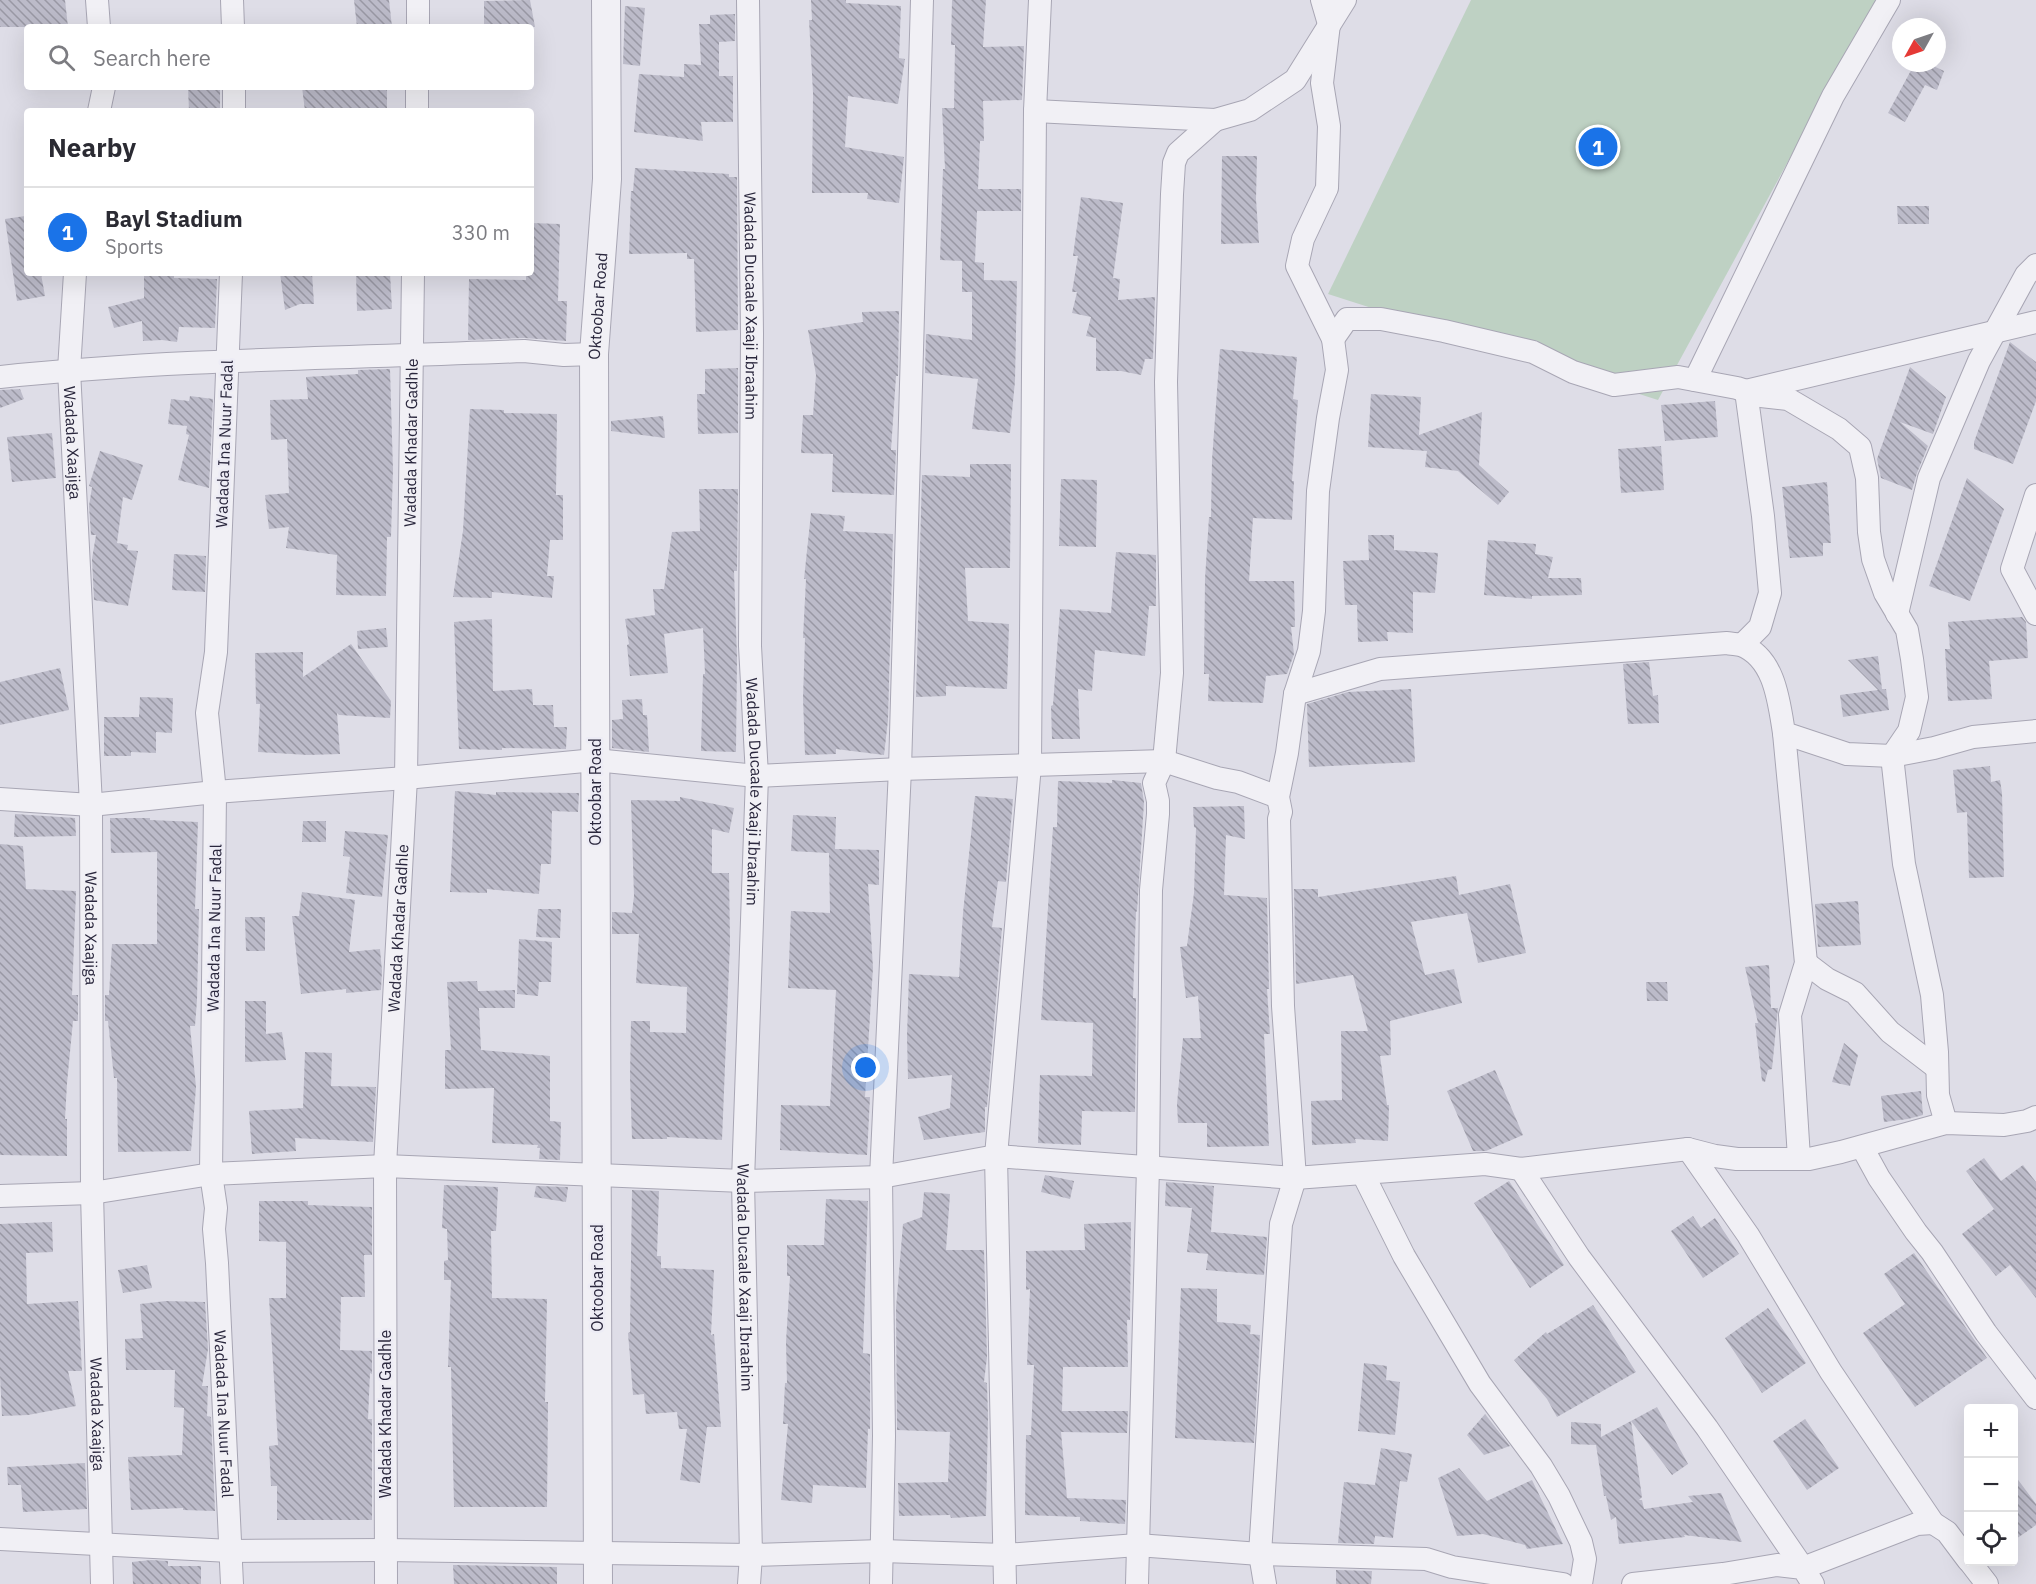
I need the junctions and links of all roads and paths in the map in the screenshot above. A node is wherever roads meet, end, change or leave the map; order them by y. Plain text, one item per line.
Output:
1 (97, 0) edge
2 (232, 0) edge
3 (418, 0) edge
4 (606, 0) edge
5 (748, 0) edge
6 (922, 0) edge
7 (1040, 0) edge
8 (1322, 0) edge
9 (1345, 0) edge
10 (1889, 0) edge
11 (99, 24) edge
12 (233, 24) edge
13 (418, 24) edge
14 (1329, 24) junction
15 (103, 90) edge
16 (234, 90) edge
17 (417, 90) edge
18 (100, 108) edge
19 (234, 108) edge
20 (417, 108) edge
21 (1035, 111) junction
22 (1215, 120) junction
23 (2036, 265) edge
24 (75, 276) edge
25 (231, 276) edge
26 (413, 276) edge
27 (2036, 322) edge
28 (1995, 331) junction
29 (1333, 339) junction
30 (594, 354) junction
31 (411, 356) junction
32 (227, 360) junction
33 (69, 370) junction
34 (0, 377) edge
35 (1695, 380) junction
36 (1746, 391) junction
37 (2036, 495) edge
38 (1898, 614) junction
39 (2036, 614) edge
40 (1742, 645) junction
41 (1295, 694) junction
42 (2036, 731) edge
43 (1784, 733) junction
44 (1892, 756) junction
45 (596, 760) junction
46 (1164, 761) junction
47 (1030, 765) junction
48 (900, 769) junction
49 (757, 776) junction
50 (406, 778) junction
51 (215, 792) junction
52 (1278, 797) junction
53 (0, 799) edge
54 (91, 805) junction
55 (1806, 963) junction
56 (1937, 1068) junction
57 (1946, 1123) junction
58 (2033, 1125) edge
59 (1862, 1147) junction
60 (1688, 1149) junction
61 (996, 1156) junction
62 (1799, 1158) junction
63 (385, 1166) junction
64 (1148, 1167) junction
65 (1521, 1169) junction
66 (211, 1174) junction
67 (596, 1174) junction
68 (1362, 1174) junction
69 (881, 1177) junction
70 (1295, 1178) junction
71 (743, 1181) junction
72 (92, 1193) junction
73 (0, 1196) edge
74 (2036, 1398) edge
75 (1933, 1523) junction
76 (0, 1539) edge
77 (102, 1543) junction
78 (1137, 1545) junction
79 (385, 1550) junction
80 (230, 1551) junction
81 (882, 1551) junction
82 (599, 1554) junction
83 (1260, 1554) junction
84 (1964, 1554) edge
85 (751, 1555) junction
86 (1005, 1555) junction
87 (1973, 1566) edge
88 (1452, 1575) edge
89 (1808, 1576) edge
90 (102, 1584) edge
91 (232, 1584) edge
92 (386, 1584) edge
93 (598, 1584) edge
94 (749, 1584) edge
95 (881, 1584) edge
96 (1005, 1584) edge
97 (1137, 1584) edge
98 (1265, 1584) edge
99 (1563, 1584) edge
100 (1581, 1584) edge
101 (1633, 1584) edge
102 (1987, 1584) edge

1 - 11 street
2 - 12 street
3 - 13 street
4 - 30 street, Oktoobar Road
5 - 49 street, Wadada Ducaale Xaaji Ibraahim
6 - 48 street
7 - 21 street
8 - 14 street
9 - 14 street
10 - 35 street
14 - 22 street
14 - 29 street
15 - 18 street
16 - 19 street
17 - 20 street
21 - 22 street
21 - 47 street
22 - 46 street
23 - 28 street
24 - 33 street, Wadada Xaajiga
25 - 32 street, Wadada Ina Nuur Fadal
26 - 31 street, Wadada Khadar Gadhle
27 - 28 street
28 - 36 street
28 - 38 street
29 - 35 street
29 - 41 street
30 - 31 street
30 - 45 street, Oktoobar Road
31 - 32 street
31 - 50 street, Wadada Khadar Gadhle
32 - 33 street
32 - 51 street, Wadada Ina Nuur Fadal
33 - 34 street
33 - 54 street, Wadada Xaajiga
35 - 36 street
36 - 38 street
36 - 40 street
37 - 39 street
38 - 44 street
40 - 41 street
40 - 43 street
41 - 52 street
42 - 44 street
43 - 44 street
43 - 55 street
44 - 56 street
45 - 49 street
45 - 50 street
45 - 67 street, Oktoobar Road
46 - 47 street
46 - 52 street
46 - 64 street
47 - 48 street
47 - 61 street
48 - 49 street
48 - 69 street
49 - 71 street, Wadada Ducaale Xaaji Ibraahim
50 - 51 street
50 - 63 street, Wadada Khadar Gadhle
51 - 54 street
51 - 66 street, Wadada Ina Nuur Fadal
52 - 70 street
53 - 54 street
54 - 72 street, Wadada Xaajiga
55 - 56 street
55 - 62 street
56 - 57 street
57 - 58 street
57 - 59 street
59 - 62 street
59 - 74 street
60 - 62 street
60 - 65 street
60 - 75 street
61 - 64 street
61 - 69 street
61 - 86 street
63 - 66 street
63 - 67 street
63 - 79 street, Wadada Khadar Gadhle
64 - 70 street
64 - 78 street
65 - 68 street
65 - 89 street
66 - 72 street
66 - 80 street, Wadada Ina Nuur Fadal
67 - 71 street
67 - 82 street, Oktoobar Road
68 - 70 street
68 - 100 street
69 - 71 street
69 - 81 street
70 - 83 street
71 - 85 street, Wadada Ducaale Xaaji Ibraahim
72 - 73 street
72 - 77 street, Wadada Xaajiga
75 - 84 street
75 - 89 street
76 - 77 street
77 - 80 street
77 - 90 street, Wadada Xaajiga
78 - 83 street
78 - 86 street
78 - 97 street
79 - 80 street
79 - 82 street
79 - 92 street, Wadada Khadar Gadhle
80 - 91 street, Wadada Ina Nuur Fadal
81 - 85 street
81 - 86 street
81 - 95 street
82 - 85 street
82 - 93 street, Oktoobar Road
83 - 88 street
83 - 98 street
85 - 94 street, Wadada Ducaale Xaaji Ibraahim
86 - 96 street
87 - 102 street
88 - 99 street
89 - 101 street

